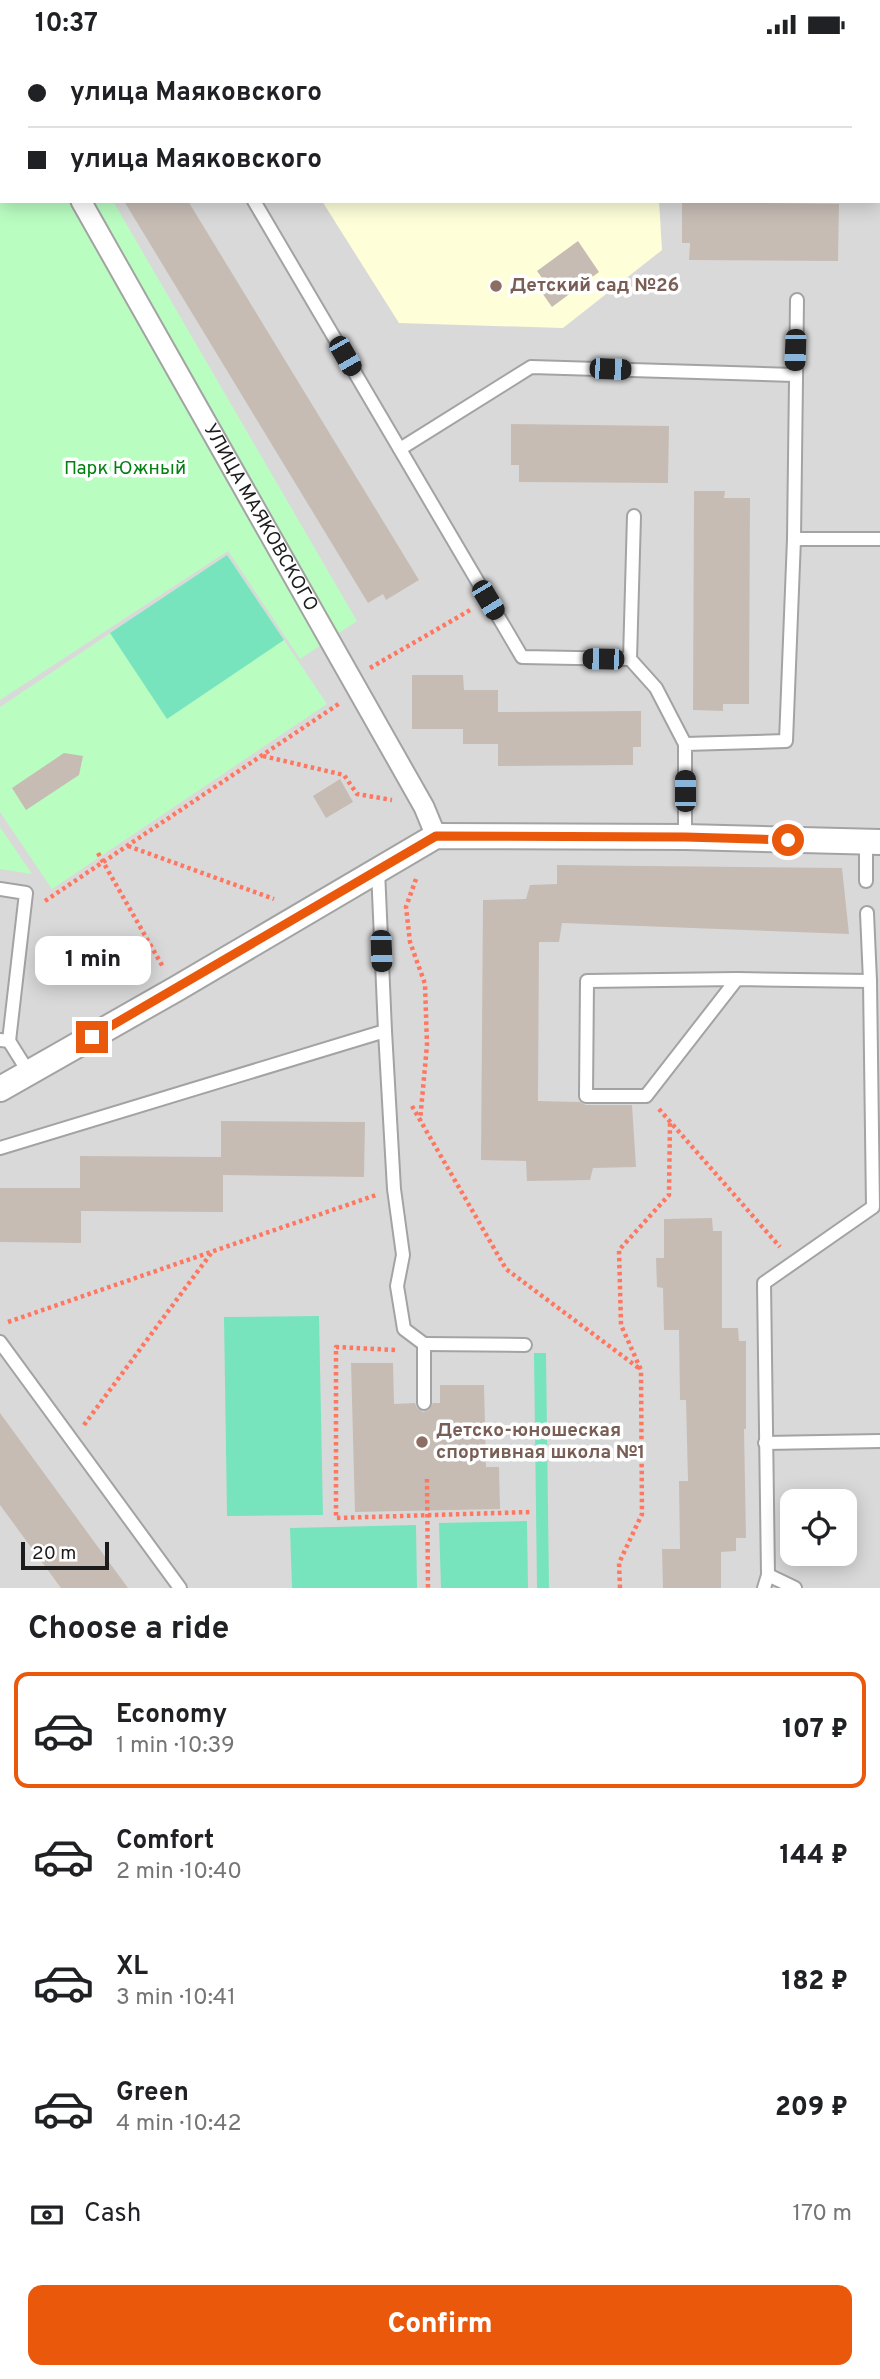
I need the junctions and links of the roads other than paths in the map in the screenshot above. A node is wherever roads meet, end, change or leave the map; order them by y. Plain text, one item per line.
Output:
1 (82, 203) edge
2 (255, 203) edge
3 (797, 300) dead end
4 (794, 376) junction
5 (400, 449) junction
6 (634, 516) dead end
7 (880, 538) edge
8 (794, 539) junction
9 (629, 659) junction
10 (685, 744) junction
11 (436, 836) junction
12 (685, 837) junction
13 (873, 842) edge
14 (378, 870) junction
15 (866, 881) dead end
16 (0, 889) edge
17 (867, 912) dead end
18 (737, 979) junction
19 (870, 981) junction
20 (385, 1031) junction
21 (4, 1040) edge
22 (29, 1073) junction
23 (0, 1089) edge
24 (0, 1148) edge
25 (0, 1342) edge
26 (525, 1345) dead end
27 (424, 1348) junction
28 (424, 1403) dead end
29 (880, 1441) edge
30 (765, 1443) junction
31 (766, 1582) edge
32 (180, 1588) edge
33 (795, 1588) edge

1 - 11 street, УЛИЦА МАЯКОВСКОГО
2 - 5 lane
3 - 4 lane
4 - 5 lane
4 - 8 lane
5 - 9 lane
6 - 9 lane
7 - 8 lane
8 - 10 lane
9 - 10 lane
10 - 12 lane
11 - 12 street
11 - 14 street
12 - 13 street
13 - 15 lane
14 - 20 lane
14 - 22 street
16 - 21 lane
17 - 19 lane
18 - 18 lane
18 - 19 lane
19 - 30 lane
20 - 24 lane
20 - 27 lane
21 - 22 lane
22 - 23 street
25 - 32 lane
26 - 27 lane
27 - 28 lane
29 - 30 lane
30 - 31 lane
31 - 33 lane

